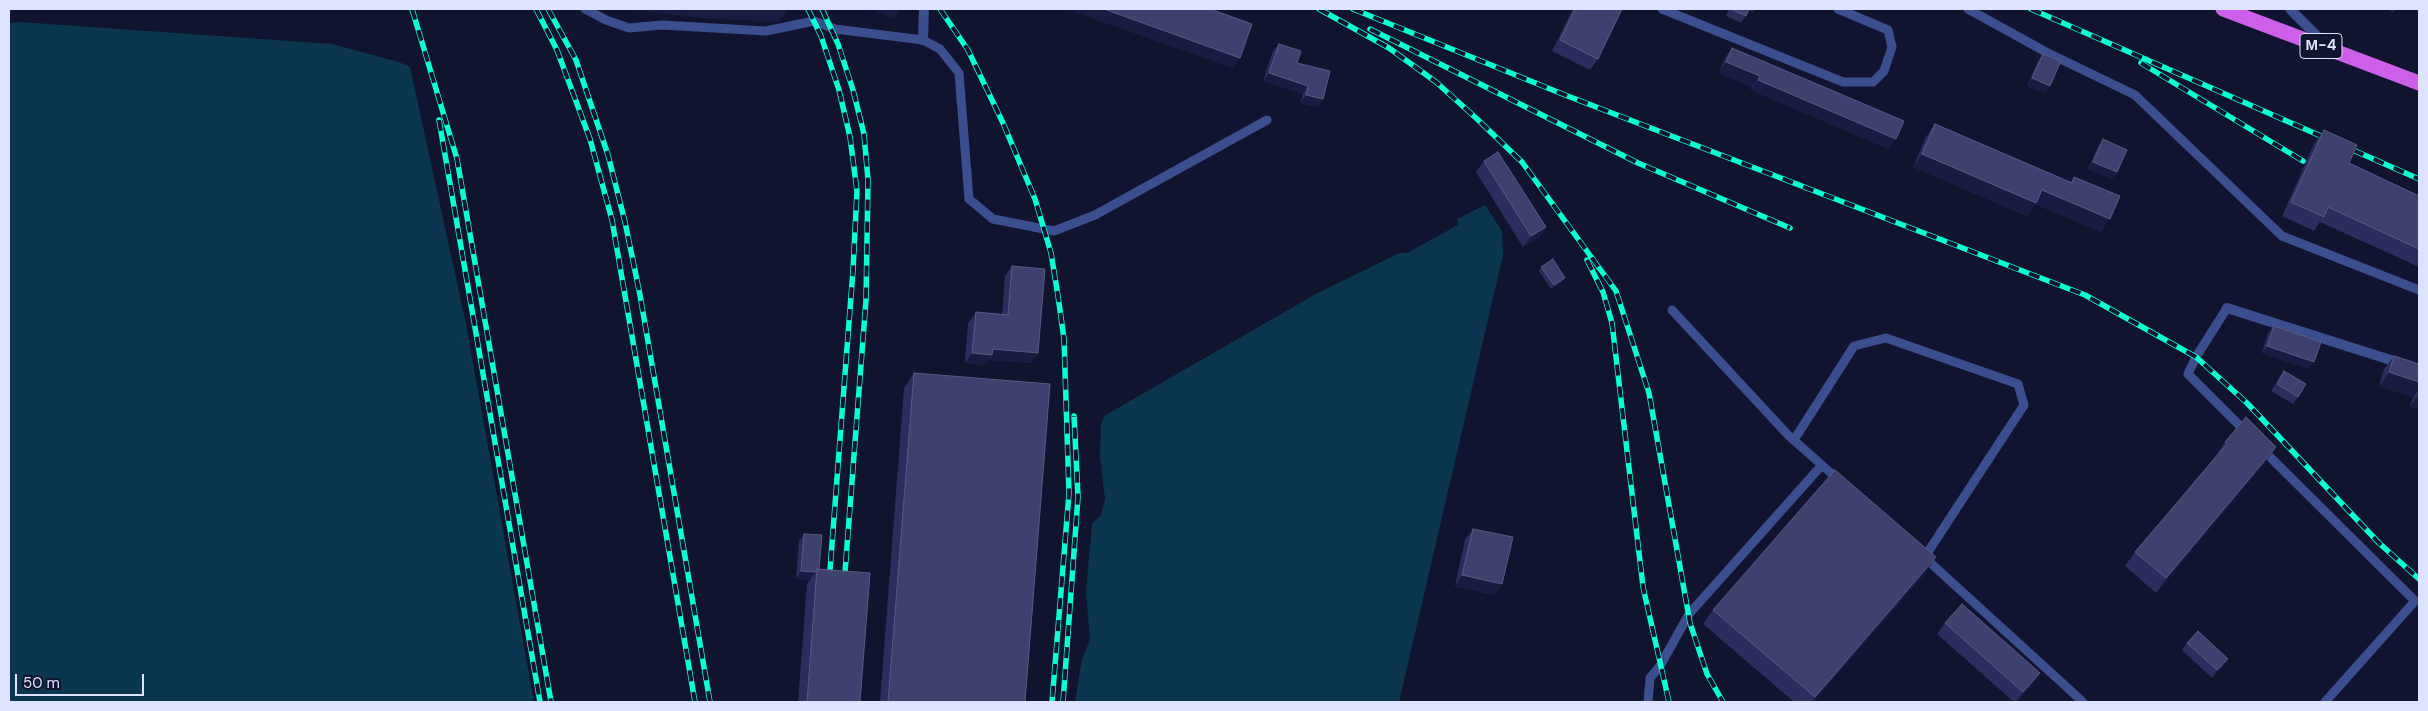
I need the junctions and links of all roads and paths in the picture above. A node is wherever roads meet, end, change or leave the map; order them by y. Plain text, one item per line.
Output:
1 (585, 9) edge
2 (924, 9) edge
3 (1662, 9) edge
4 (1838, 9) edge
5 (1968, 9) edge
6 (2223, 9) edge
7 (2290, 9) edge
8 (923, 40) junction
9 (2330, 49) junction
10 (2419, 83) edge
11 (1267, 120) dead end
12 (2419, 290) edge
13 (2227, 308) joint
14 (1672, 310) dead end
15 (2419, 369) edge
16 (1794, 440) junction
17 (1822, 465) junction
18 (1844, 485) edge
19 (1917, 551) edge
20 (1924, 558) junction
21 (1648, 702) edge
22 (2083, 702) edge
23 (2325, 702) edge

1 - 8 lane
2 - 8 street
3 - 4 lane
5 - 12 lane
6 - 9 highway, М-4
7 - 9 street
8 - 11 lane
9 - 10 highway, М-4
13 - 15 street
13 - 23 lane
14 - 16 lane
16 - 17 lane
16 - 20 lane
17 - 18 lane
17 - 21 lane
19 - 20 lane
20 - 22 lane

